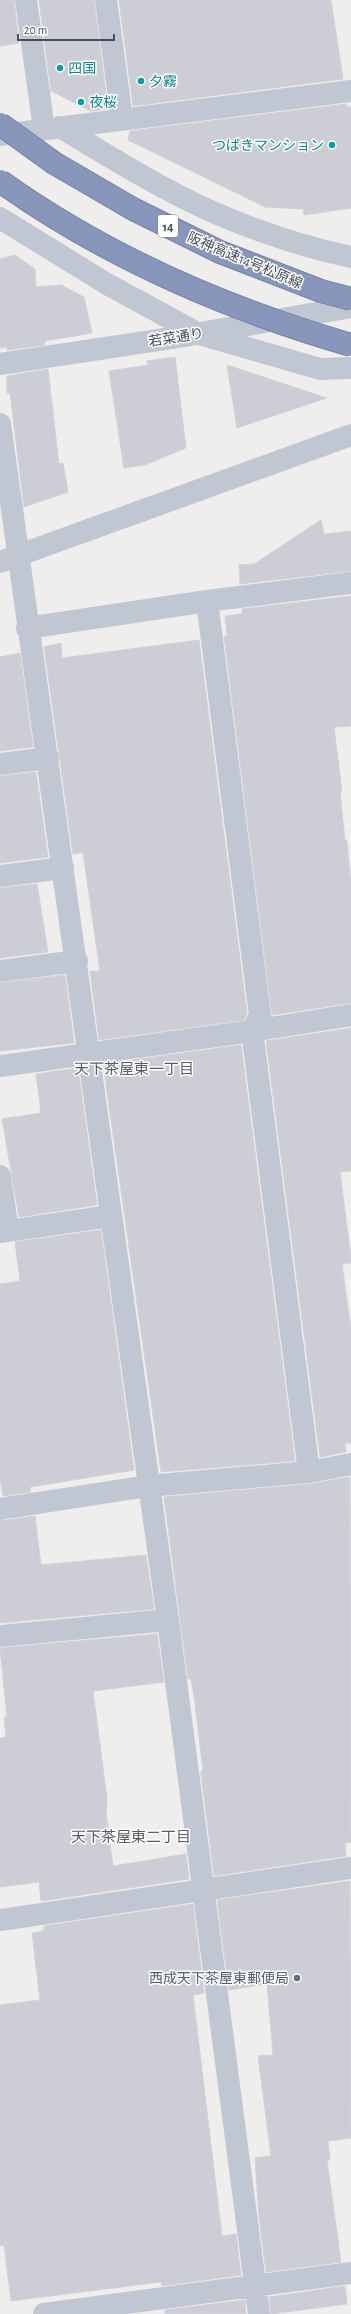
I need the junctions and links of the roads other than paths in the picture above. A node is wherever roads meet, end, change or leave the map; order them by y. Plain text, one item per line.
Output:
1 (26, 0) edge
2 (106, 0) edge
3 (351, 91) edge
4 (122, 119) junction
5 (0, 124) edge
6 (52, 128) junction
7 (0, 135) edge
8 (0, 181) edge
9 (0, 218) edge
10 (351, 257) edge
11 (351, 299) edge
12 (351, 307) edge
13 (199, 334) junction
14 (351, 345) edge
15 (0, 364) edge
16 (351, 368) edge
17 (0, 424) edge
18 (351, 435) edge
19 (8, 558) edge
20 (351, 583) edge
21 (207, 601) junction
22 (27, 628) junction
23 (48, 758) junction
24 (0, 764) edge
25 (63, 868) junction
26 (0, 876) edge
27 (77, 962) junction
28 (0, 971) edge
29 (351, 1015) edge
30 (252, 1031) junction
31 (87, 1054) junction
32 (0, 1066) edge
33 (0, 1176) edge
34 (110, 1216) junction
35 (4, 1231) edge
36 (351, 1464) edge
37 (309, 1472) junction
38 (148, 1486) junction
39 (0, 1509) edge
40 (168, 1620) junction
41 (0, 1636) edge
42 (351, 1868) edge
43 (204, 1889) junction
44 (0, 1920) edge
45 (351, 2273) edge
46 (255, 2287) junction
47 (44, 2314) edge
48 (259, 2314) edge

1 - 6 street
2 - 4 street
3 - 4 street
4 - 6 street
5 - 11 highway, 阪神高速14号松原線 / 14, bridge
6 - 7 street
6 - 10 street
8 - 14 highway, bridge
9 - 13 street
12 - 13 street, 若菜通り
13 - 15 street, 若菜通り
13 - 16 street
17 - 19 street
18 - 19 street
19 - 22 street
20 - 21 street
21 - 22 street
21 - 30 street
22 - 23 street
23 - 24 street
23 - 25 street
25 - 26 street
25 - 27 street
27 - 28 street
27 - 31 street
29 - 30 street
30 - 31 street
30 - 37 street
31 - 32 street
31 - 34 street
33 - 35 street
34 - 35 street
34 - 38 street
36 - 37 street
37 - 38 street
38 - 39 street
38 - 40 street
40 - 41 street
40 - 43 street
42 - 43 street
43 - 44 street
43 - 46 street
45 - 46 street
46 - 47 street
46 - 48 street

